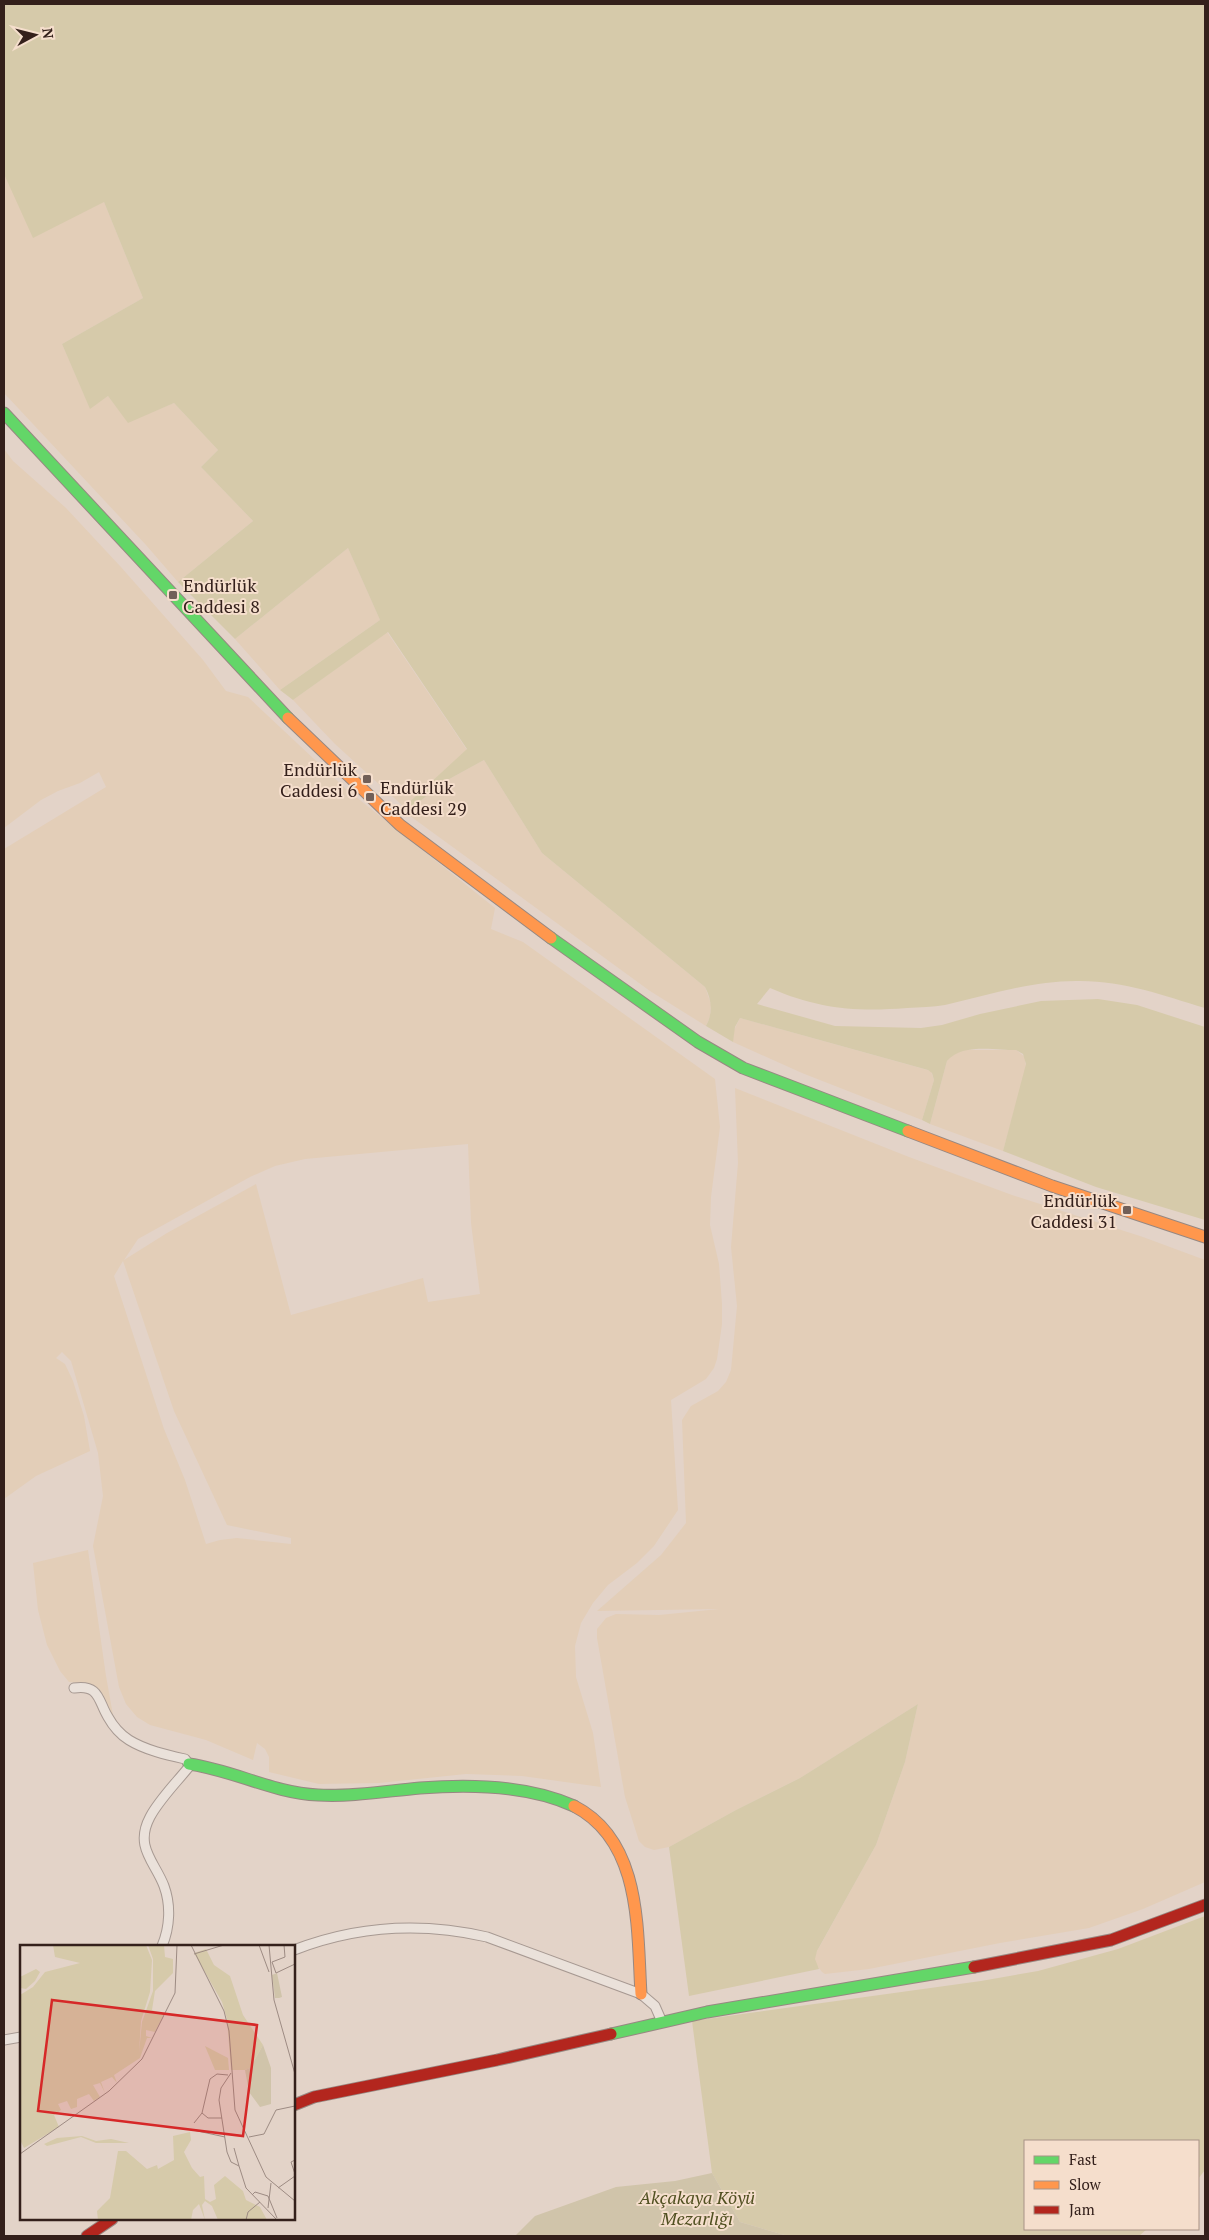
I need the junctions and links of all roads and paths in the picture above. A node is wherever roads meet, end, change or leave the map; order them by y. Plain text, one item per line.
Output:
1 (4, 413) edge
2 (1205, 1237) edge
3 (74, 1688) dead end
4 (188, 1764) junction
5 (1205, 1905) edge
6 (162, 1945) edge
7 (295, 1950) edge
8 (641, 1994) junction
9 (662, 2022) junction
10 (20, 2037) edge
11 (4, 2040) edge
12 (295, 2105) edge
13 (111, 2220) edge
14 (87, 2236) edge

1 - 2 street
3 - 4 street
4 - 6 street
4 - 8 street
5 - 9 street
7 - 8 street
8 - 9 street
9 - 12 street
10 - 11 street
13 - 14 street

